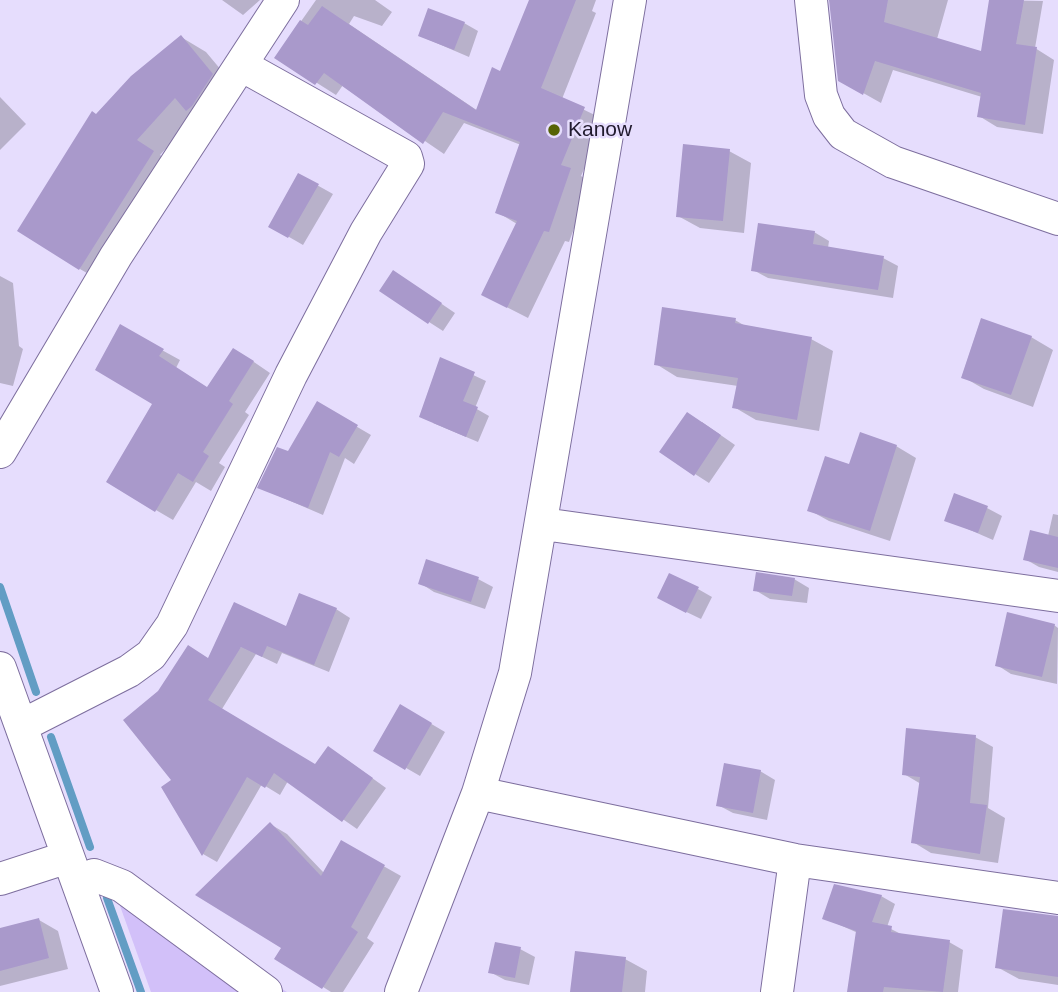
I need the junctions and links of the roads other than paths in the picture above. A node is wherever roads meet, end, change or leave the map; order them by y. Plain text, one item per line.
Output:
1 (283, 0) edge
2 (630, 0) edge
3 (811, 0) edge
4 (241, 65) junction
5 (1058, 219) edge
6 (0, 452) edge
7 (543, 524) junction
8 (1058, 596) edge
9 (0, 668) edge
10 (20, 726) junction
11 (478, 793) junction
12 (795, 860) junction
13 (73, 869) junction
14 (0, 879) edge
15 (1058, 898) edge
16 (117, 992) edge
17 (266, 992) edge
18 (401, 992) edge
19 (777, 992) edge

1 - 4 street
2 - 7 street
3 - 5 street
4 - 6 street
4 - 10 street
7 - 8 street
7 - 11 street
9 - 10 street
10 - 13 street
11 - 12 street
11 - 18 street
12 - 15 street
12 - 19 street
13 - 14 street
13 - 16 street
13 - 17 street

